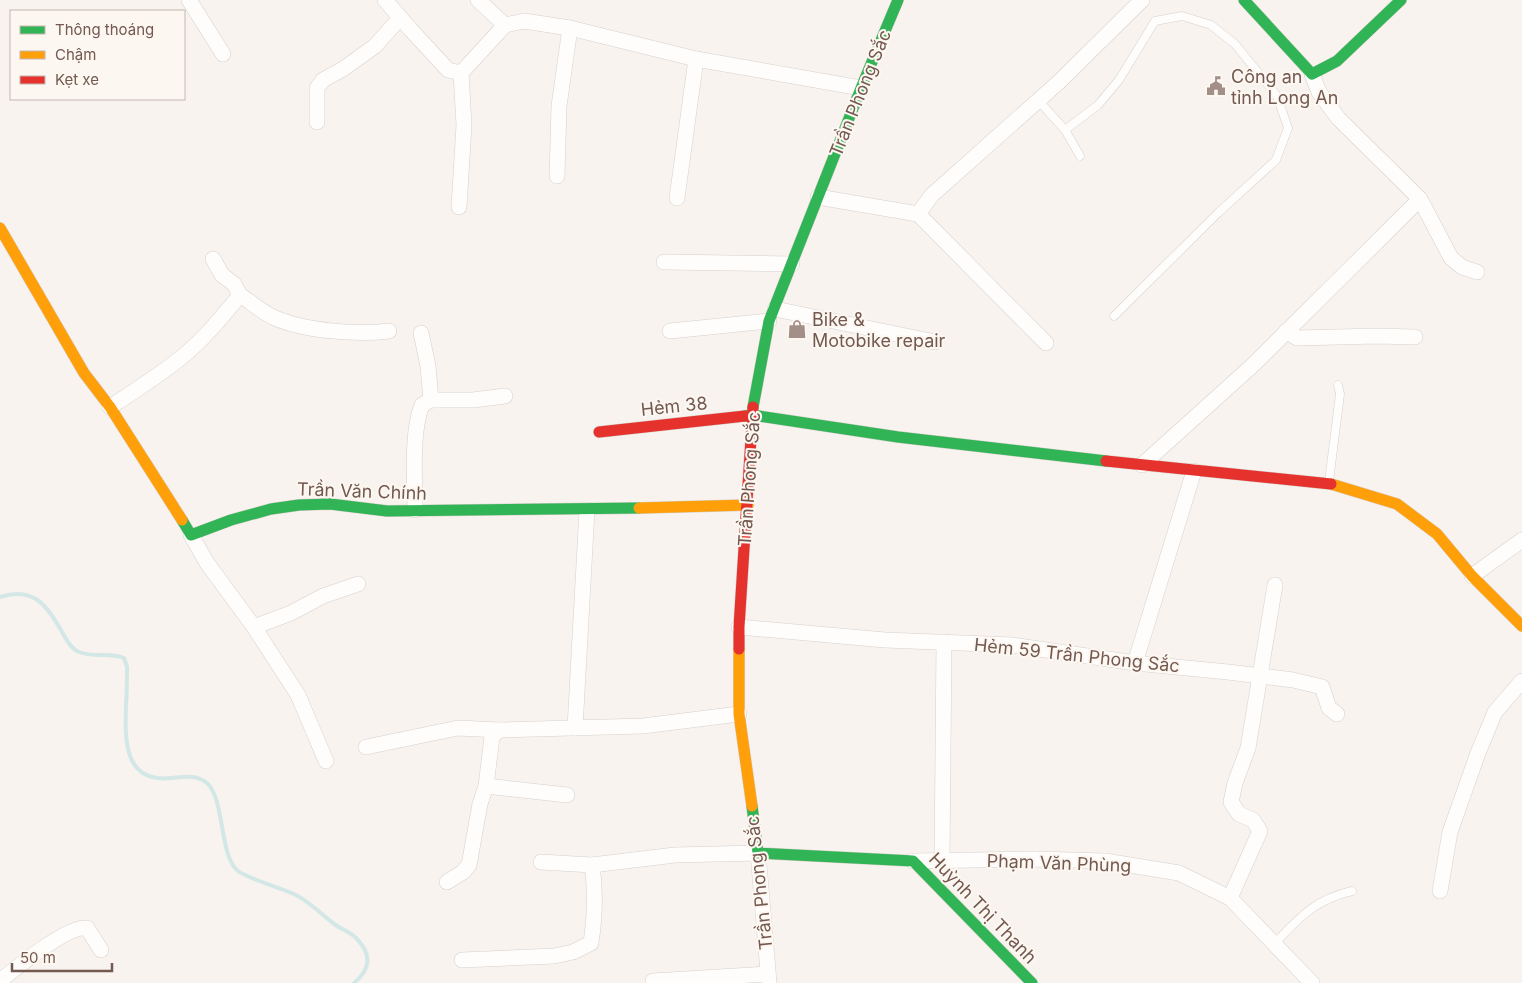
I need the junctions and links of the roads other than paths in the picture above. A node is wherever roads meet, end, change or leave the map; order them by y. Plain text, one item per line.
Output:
1 (190, 0) edge
2 (478, 0) edge
3 (898, 0) edge
4 (1142, 0) edge
5 (1244, 0) edge
6 (1401, 0) edge
7 (390, 2) edge
8 (400, 18) junction
9 (505, 25) junction
10 (570, 28) junction
11 (223, 54) dead end
12 (696, 59) junction
13 (461, 73) junction
14 (1312, 74) junction
15 (861, 88) junction
16 (1038, 100) junction
17 (317, 122) dead end
18 (1065, 130) junction
19 (1080, 156) dead end
20 (557, 176) dead end
21 (818, 197) junction
22 (677, 198) dead end
23 (1420, 199) junction
24 (459, 207) dead end
25 (918, 214) junction
26 (0, 228) edge
27 (213, 259) dead end
28 (664, 262) dead end
29 (792, 264) junction
30 (1477, 272) dead end
31 (240, 295) junction
32 (772, 315) junction
33 (1114, 316) dead end
34 (389, 331) dead end
35 (670, 331) dead end
36 (1286, 331) junction
37 (421, 333) dead end
38 (1415, 337) dead end
39 (934, 342) dead end
40 (1046, 343) dead end
41 (1338, 385) dead end
42 (505, 396) dead end
43 (432, 400) junction
44 (110, 407) junction
45 (752, 415) junction
46 (599, 432) dead end
47 (1142, 465) junction
48 (1194, 471) junction
49 (1328, 483) junction
50 (748, 505) junction
51 (415, 510) junction
52 (587, 510) junction
53 (191, 535) junction
54 (1522, 540) edge
55 (1472, 576) junction
56 (358, 584) dead end
57 (1275, 585) dead end
58 (1522, 626) edge
59 (254, 627) junction
60 (739, 627) junction
61 (944, 642) junction
62 (1135, 663) junction
63 (1260, 676) junction
64 (1522, 681) edge
65 (739, 714) junction
66 (1337, 714) dead end
67 (575, 728) junction
68 (499, 730) junction
69 (366, 747) dead end
70 (326, 761) dead end
71 (486, 786) junction
72 (568, 795) dead end
73 (758, 853) junction
74 (913, 861) junction
75 (942, 861) junction
76 (541, 862) dead end
77 (592, 865) junction
78 (447, 882) dead end
79 (1352, 891) dead end
80 (1440, 891) dead end
81 (1230, 898) junction
82 (1274, 944) junction
83 (101, 950) dead end
84 (462, 960) dead end
85 (769, 979) edge
86 (0, 981) edge
87 (653, 982) dead end
88 (1032, 983) edge
89 (1312, 983) edge

1 - 11 street
2 - 9 street
3 - 15 street, Trần Phong Sắc
4 - 16 street
5 - 14 street
6 - 14 street
7 - 8 street
8 - 13 street
8 - 17 street
9 - 10 street
9 - 13 street
10 - 12 street
10 - 20 street
12 - 15 street
12 - 22 street
13 - 24 street
14 - 23 street
15 - 21 street, Trần Phong Sắc
16 - 18 lane
16 - 25 street
18 - 19 lane
18 - 33 lane
21 - 25 street
21 - 29 street, Trần Phong Sắc
23 - 30 street
23 - 36 street
25 - 40 street
26 - 44 street
27 - 31 street
28 - 29 street
29 - 32 street, Trần Phong Sắc
31 - 34 street
31 - 44 street
32 - 35 street
32 - 39 street
32 - 45 street, Trần Phong Sắc
36 - 38 street
36 - 47 street
37 - 43 street
41 - 49 lane
42 - 43 street
43 - 51 street
44 - 53 street
45 - 46 street, Hẻm 38
45 - 47 street, Hẻm 38
45 - 50 street, Trần Phong Sắc
47 - 48 street, Hẻm 38
48 - 49 street, Hẻm 38
48 - 62 street
49 - 55 street, Hẻm 38
50 - 52 street, Trần Văn Chính
50 - 60 street, Trần Phong Sắc
51 - 52 street, Trần Văn Chính
51 - 53 street, Trần Văn Chính
52 - 67 street
53 - 59 street
54 - 55 street
55 - 58 street, Hẻm 38
56 - 59 street
57 - 63 street
59 - 70 street
60 - 61 street, Hẻm 59 Trần Phong Sắc
60 - 65 street, Trần Phong Sắc
61 - 62 street, Hẻm 59 Trần Phong Sắc
61 - 75 street
62 - 63 street, Hẻm 59 Trần Phong Sắc
63 - 66 street, Hẻm 59 Trần Phong Sắc
63 - 81 street
64 - 80 street
65 - 67 street
65 - 73 street, Trần Phong Sắc
67 - 68 street
68 - 69 street
68 - 71 street
71 - 72 street
71 - 78 street
73 - 74 street, Huỳnh Thị Thanh
73 - 77 street
73 - 85 street, Trần Phong Sắc
74 - 75 street, Phạm Văn Phùng
74 - 88 street, Huỳnh Thị Thanh
75 - 81 street, Phạm Văn Phùng
76 - 77 street
77 - 84 street
79 - 82 lane
81 - 82 street, Phạm Văn Phùng
82 - 89 street, Phạm Văn Phùng
83 - 86 street
85 - 87 street

